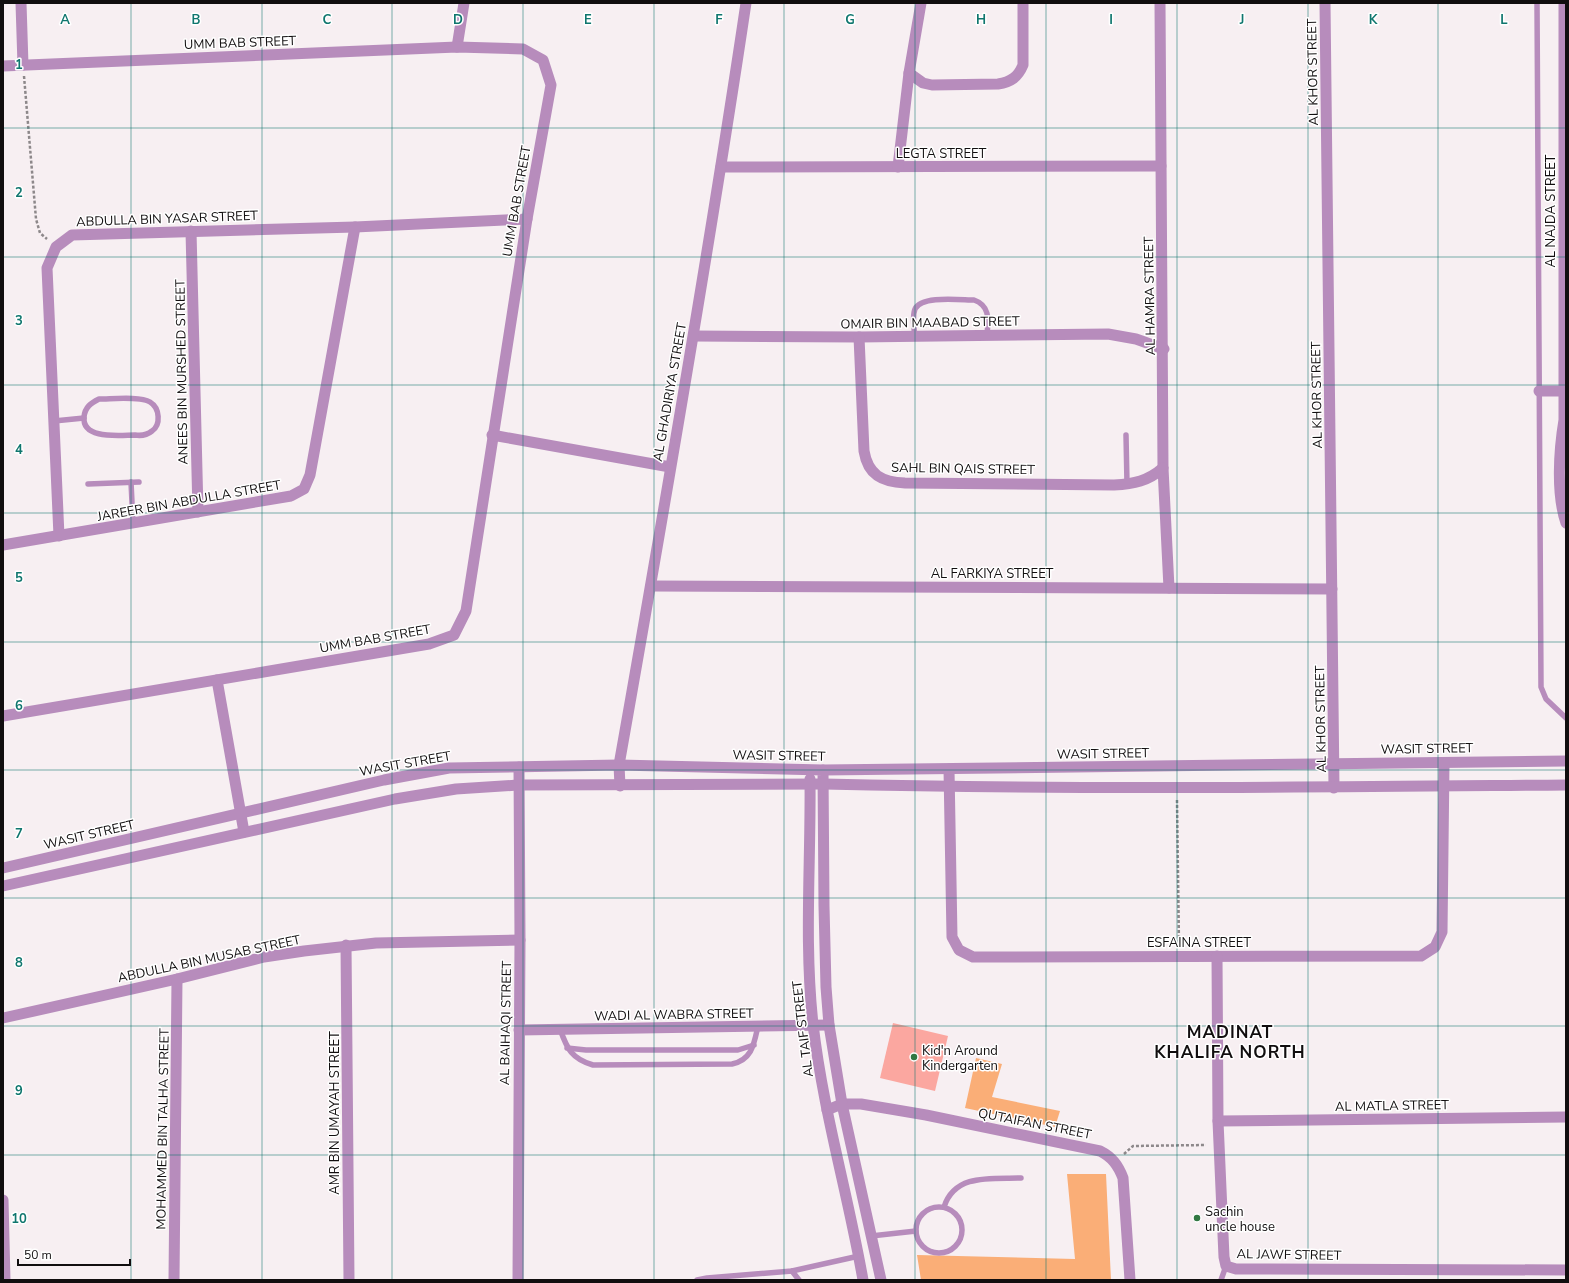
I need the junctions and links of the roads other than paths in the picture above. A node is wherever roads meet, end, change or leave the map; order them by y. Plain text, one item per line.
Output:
1 (21, 3) edge
2 (464, 3) edge
3 (746, 3) edge
4 (921, 3) edge
5 (1023, 3) edge
6 (1160, 3) edge
7 (1325, 3) edge
8 (1537, 3) edge
9 (1564, 3) edge
10 (457, 47) junction
11 (23, 65) junction
12 (3, 66) edge
13 (909, 73) junction
14 (1161, 166) junction
15 (898, 167) junction
16 (721, 168) junction
17 (527, 219) junction
18 (355, 227) junction
19 (191, 230) junction
20 (694, 336) junction
21 (987, 336) junction
22 (859, 337) junction
23 (915, 337) junction
24 (1164, 349) junction
25 (1565, 390) edge
26 (1540, 391) junction
27 (84, 418) junction
28 (54, 421) junction
29 (1565, 425) edge
30 (492, 435) junction
31 (1126, 435) dead end
32 (670, 467) junction
33 (1164, 468) junction
34 (131, 482) junction
35 (139, 482) dead end
36 (88, 484) dead end
37 (1127, 484) junction
38 (198, 512) junction
39 (134, 523) junction
40 (1566, 524) edge
41 (59, 536) junction
42 (3, 545) edge
43 (651, 586) junction
44 (1169, 588) junction
45 (1332, 589) junction
46 (217, 680) junction
47 (3, 716) edge
48 (1566, 718) edge
49 (1566, 760) edge
50 (1334, 763) junction
51 (1444, 763) junction
52 (619, 765) junction
53 (519, 767) junction
54 (949, 769) junction
55 (810, 770) junction
56 (823, 770) junction
57 (824, 784) junction
58 (518, 785) junction
59 (810, 785) junction
60 (1566, 785) edge
61 (620, 786) junction
62 (1443, 786) junction
63 (950, 788) junction
64 (1334, 788) junction
65 (241, 814) junction
66 (244, 832) junction
67 (3, 868) edge
68 (3, 886) edge
69 (520, 940) junction
70 (346, 945) junction
71 (1217, 956) junction
72 (177, 979) junction
73 (3, 1018) edge
74 (813, 1025) junction
75 (829, 1025) junction
76 (758, 1026) junction
77 (560, 1029) junction
78 (519, 1030) junction
79 (754, 1045) junction
80 (567, 1048) junction
81 (842, 1104) junction
82 (827, 1110) junction
83 (1566, 1117) edge
84 (1218, 1121) junction
85 (1021, 1178) dead end
86 (3, 1200) edge
87 (3, 1205) edge
88 (944, 1207) junction
89 (916, 1231) junction
90 (872, 1236) junction
91 (859, 1255) junction
92 (1226, 1266) junction
93 (792, 1270) junction
94 (1566, 1270) edge
95 (4, 1280) edge
96 (174, 1280) edge
97 (349, 1280) edge
98 (518, 1280) edge
99 (697, 1280) edge
100 (799, 1280) edge
101 (863, 1280) edge
102 (881, 1280) edge
103 (1130, 1280) edge
104 (1222, 1280) edge

1 - 11 street
2 - 10 street
3 - 16 street, AL GHADIRIYA STREET
4 - 13 street
5 - 13 street
6 - 14 street, AL HAMRA STREET
7 - 45 street, AL KHOR STREET
8 - 26 lane
9 - 25 street, AL NAJDA STREET
10 - 11 street, UMM BAB STREET
10 - 17 street, UMM BAB STREET
11 - 12 street, UMM BAB STREET
13 - 15 street
14 - 15 street, LEGTA STREET
14 - 24 street, AL HAMRA STREET
15 - 16 street, LEGTA STREET
16 - 20 street, AL GHADIRIYA STREET
17 - 18 street, ABDULLA BIN YASAR STREET
17 - 30 street, UMM BAB STREET
18 - 19 street, ABDULLA BIN YASAR STREET
18 - 38 street, JAREER BIN ABDULLA STREET
19 - 28 street, ABDULLA BIN YASAR STREET
19 - 38 street, ANEES BIN MURSHED STREET
20 - 22 street, OMAIR BIN MAABAD STREET
20 - 32 street, AL GHADIRIYA STREET
21 - 23 street, OMAIR BIN MAABAD STREET
21 - 23 lane
21 - 24 street, OMAIR BIN MAABAD STREET
22 - 23 street, OMAIR BIN MAABAD STREET
22 - 37 street, SAHL BIN QAIS STREET
24 - 33 street, AL HAMRA STREET
25 - 26 street
25 - 29 street, AL NAJDA STREET
26 - 48 lane
27 - 27 lane
27 - 28 lane
28 - 41 street, ABDULLA BIN YASAR STREET
29 - 40 street, AL NAJDA STREET
30 - 32 street
30 - 46 street, UMM BAB STREET
31 - 37 lane
32 - 43 street, AL GHADIRIYA STREET
33 - 37 street, SAHL BIN QAIS STREET
33 - 44 street, AL HAMRA STREET
34 - 35 lane
34 - 36 lane
34 - 39 lane
38 - 39 street, JAREER BIN ABDULLA STREET
39 - 41 street, JAREER BIN ABDULLA STREET
41 - 42 street, JAREER BIN ABDULLA STREET
43 - 44 street, AL FARKIYA STREET
43 - 52 street, AL GHADIRIYA STREET
44 - 45 street, AL FARKIYA STREET
45 - 50 street, AL KHOR STREET
46 - 47 street, UMM BAB STREET
46 - 65 street
49 - 51 street, WASIT STREET
50 - 51 street, WASIT STREET
50 - 54 street, WASIT STREET
50 - 64 street, AL KHOR STREET
51 - 62 street, ESFAINA STREET
52 - 53 street, WASIT STREET
52 - 55 street, WASIT STREET
52 - 61 street, AL GHADIRIYA STREET
53 - 58 street, AL BAIHAQI STREET
53 - 65 street, WASIT STREET
54 - 56 street, WASIT STREET
54 - 63 street, ESFAINA STREET
55 - 56 street, WASIT STREET
55 - 59 street, AL TAIF STREET
56 - 57 street
57 - 59 street
57 - 63 street
57 - 75 street
58 - 61 street
58 - 66 street
58 - 69 street, AL BAIHAQI STREET
59 - 61 street
59 - 74 street, AL TAIF STREET
60 - 62 street
62 - 64 street
62 - 71 street, ESFAINA STREET
63 - 64 street
63 - 71 street, ESFAINA STREET
65 - 66 street
65 - 67 street, WASIT STREET
66 - 68 street
69 - 70 street, ABDULLA BIN MUSAB STREET
69 - 78 street, AL BAIHAQI STREET
70 - 72 street, ABDULLA BIN MUSAB STREET
70 - 97 street, AMR BIN UMAYAH STREET
71 - 84 street, AL JAWF STREET
72 - 73 street, ABDULLA BIN MUSAB STREET
72 - 96 street, MOHAMMED BIN TALHA STREET
74 - 75 street, WADI AL WABRA STREET
74 - 76 street, WADI AL WABRA STREET
74 - 82 street, AL TAIF STREET
75 - 81 street
76 - 77 street, WADI AL WABRA STREET
76 - 79 lane
77 - 78 street, WADI AL WABRA STREET
77 - 80 lane
78 - 98 street, AL BAIHAQI STREET
79 - 80 lane
79 - 80 lane
81 - 82 street, QUTAIFAN STREET
81 - 90 street
81 - 103 street, QUTAIFAN STREET
82 - 91 street, AL TAIF STREET
83 - 84 street, AL MATLA STREET
84 - 92 street, AL JAWF STREET
85 - 88 lane
86 - 87 street
87 - 95 street
88 - 89 lane
88 - 89 lane
89 - 90 lane
90 - 102 street
91 - 93 lane
91 - 101 street, AL TAIF STREET
92 - 94 street, AL JAWF STREET
92 - 104 lane
93 - 99 lane
93 - 100 lane

